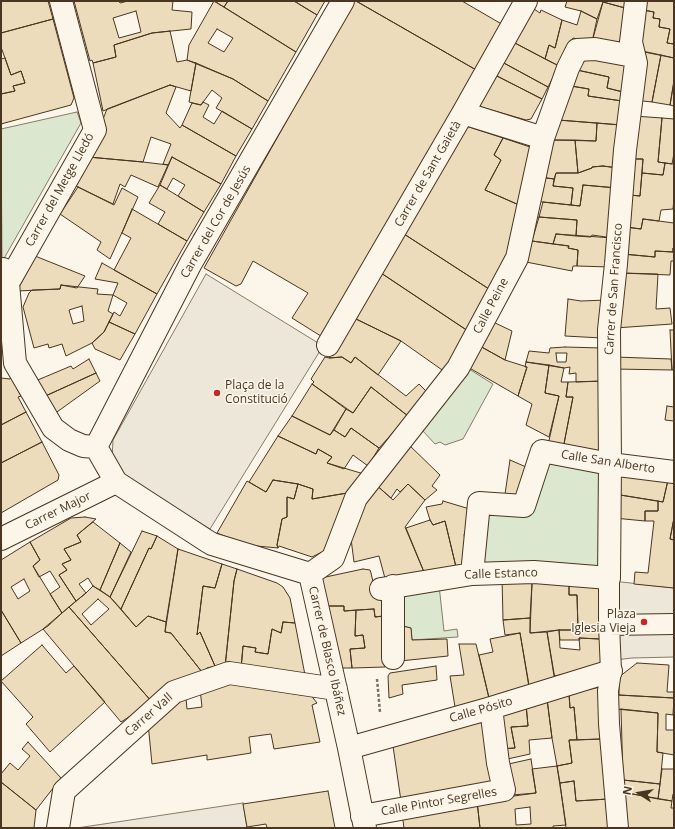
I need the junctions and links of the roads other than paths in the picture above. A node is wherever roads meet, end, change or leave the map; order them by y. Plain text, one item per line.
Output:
1 (61, 1) edge
2 (343, 1) edge
3 (526, 1) edge
4 (636, 1) edge
5 (634, 56) junction
6 (463, 113) junction
7 (543, 138) junction
8 (5, 274) edge
9 (328, 345) dead end
10 (8, 366) edge
11 (96, 447) junction
12 (610, 464) junction
13 (674, 472) edge
14 (116, 482) junction
15 (1, 539) edge
16 (310, 574) junction
17 (472, 574) junction
18 (609, 578) junction
19 (674, 624) edge
20 (609, 626) junction
21 (393, 658) dead end
22 (611, 671) junction
23 (336, 689) junction
24 (491, 708) junction
25 (350, 748) junction
26 (364, 822) edge
27 (58, 828) edge
28 (618, 828) edge

1 - 8 street, Carrer del Metge Lledó
2 - 11 street, Carrer del Cor de Jesús
3 - 6 street, Carrer de Sant Gaietà
4 - 5 street, Carrer de San Francisco
5 - 7 street, Calle Peine
5 - 12 street, Carrer de San Francisco
6 - 7 street
6 - 9 street, Carrer de Sant Gaietà
7 - 16 street, Calle Peine
8 - 10 street
10 - 11 street
11 - 14 street
12 - 13 street, Calle San Alberto
12 - 17 street, Calle San Alberto
12 - 18 street, Carrer de San Francisco
14 - 15 street, Carrer Major
14 - 16 street, Carrer de Blasco Ibáñez
16 - 23 street, Carrer de Blasco Ibáñez
17 - 18 street, Calle Estanco
17 - 21 street, Calle Estanco
18 - 20 street
19 - 20 street
20 - 22 street
22 - 24 street, Calle Pósito
22 - 28 street
23 - 25 street, Carrer de Blasco Ibáñez
23 - 27 street, Carrer Vall
24 - 25 street, Calle Pósito
24 - 26 street, Calle Pintor Segrelles
25 - 26 street, Carrer de Blasco Ibáñez

